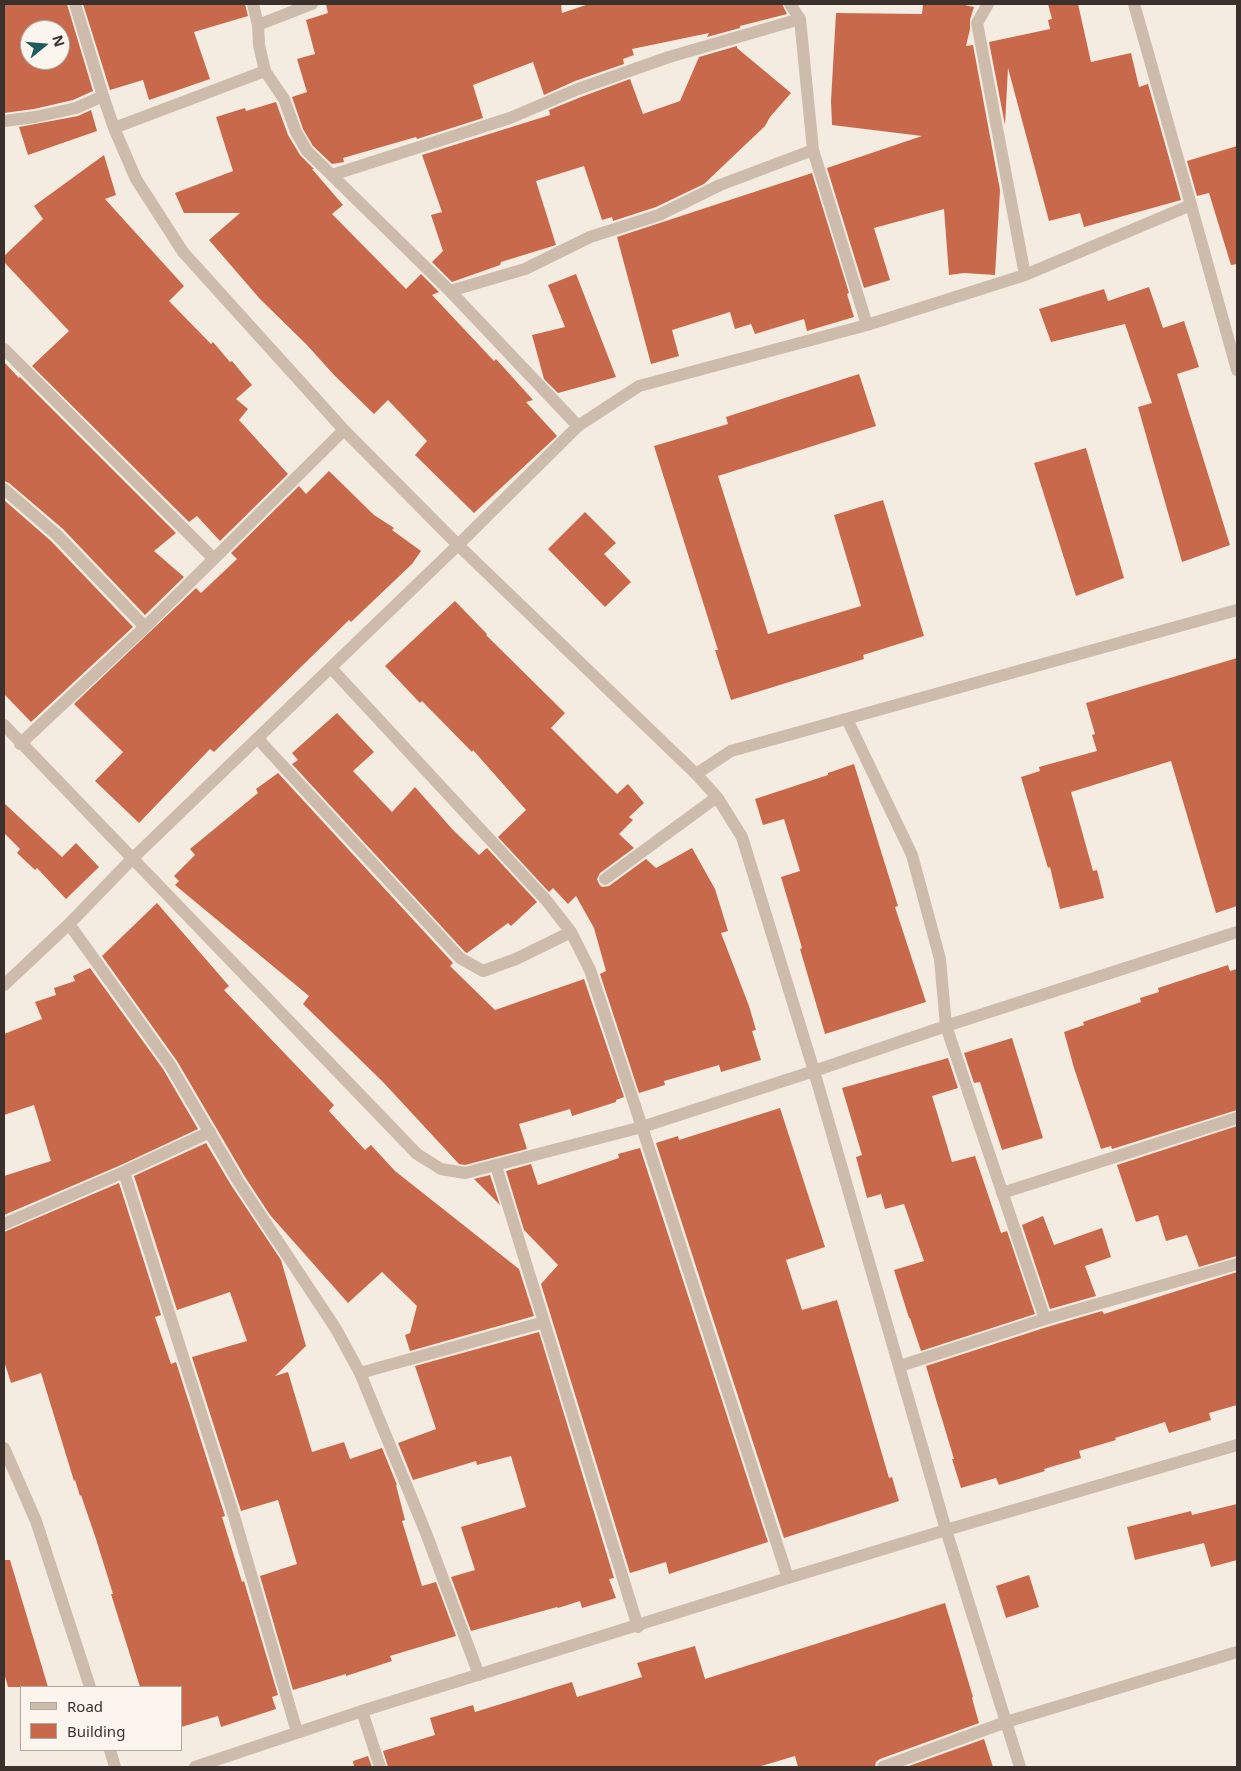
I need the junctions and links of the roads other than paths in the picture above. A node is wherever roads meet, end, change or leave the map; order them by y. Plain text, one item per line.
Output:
1 (75, 4) edge
2 (252, 4) edge
3 (312, 4) edge
4 (790, 4) edge
5 (988, 4) edge
6 (1134, 4) edge
7 (800, 19) junction
8 (258, 25) junction
9 (265, 71) junction
10 (103, 96) junction
11 (4, 121) edge
12 (114, 128) junction
13 (813, 150) junction
14 (332, 175) junction
15 (1190, 204) junction
16 (1025, 276) junction
17 (450, 291) junction
18 (867, 325) junction
19 (4, 349) edge
20 (1237, 370) edge
21 (578, 426) junction
22 (344, 430) junction
23 (4, 489) edge
24 (458, 545) junction
25 (214, 558) junction
26 (1237, 610) edge
27 (144, 627) junction
28 (331, 668) junction
29 (847, 719) junction
30 (4, 725) edge
31 (258, 739) junction
32 (20, 744) junction
33 (696, 774) junction
34 (717, 797) junction
35 (132, 859) junction
36 (605, 879) dead end
37 (69, 924) junction
38 (571, 932) junction
39 (1237, 932) edge
40 (4, 985) edge
41 (946, 1026) junction
42 (814, 1071) junction
43 (1237, 1118) edge
44 (642, 1126) junction
45 (210, 1132) junction
46 (496, 1166) junction
47 (124, 1172) junction
48 (1002, 1193) junction
49 (4, 1224) edge
50 (1237, 1264) edge
51 (1045, 1319) junction
52 (544, 1322) junction
53 (900, 1366) junction
54 (360, 1373) junction
55 (1237, 1445) edge
56 (4, 1448) edge
57 (946, 1530) junction
58 (788, 1578) junction
59 (638, 1626) junction
60 (1237, 1652) edge
61 (479, 1675) junction
62 (90, 1686) edge
63 (362, 1711) junction
64 (1006, 1722) junction
65 (297, 1732) junction
66 (110, 1751) edge
67 (115, 1767) edge
68 (195, 1767) edge
69 (380, 1767) edge
70 (883, 1767) edge
71 (1020, 1767) edge

1 - 10 street
2 - 8 street
3 - 8 street
4 - 7 street
5 - 16 street
6 - 15 street
7 - 13 street
7 - 14 street
8 - 9 street
9 - 12 street
9 - 14 street
10 - 11 street
10 - 12 street
12 - 22 street
13 - 17 street
13 - 18 street
14 - 17 street
15 - 16 street
15 - 20 street
16 - 18 street
17 - 21 street
18 - 21 street
19 - 25 street
21 - 24 street
22 - 24 street
22 - 25 street
23 - 27 street
24 - 28 street
24 - 33 street
25 - 27 street
26 - 29 street
27 - 32 street
28 - 31 street
28 - 38 street
29 - 33 street
29 - 41 street
30 - 32 street
31 - 35 street
31 - 38 street
32 - 35 street
33 - 34 street
34 - 36 street
34 - 42 street
35 - 37 street
35 - 46 street
37 - 40 street
37 - 45 street
38 - 44 street
39 - 41 street
41 - 42 street
41 - 48 street
42 - 44 street
42 - 53 street
43 - 48 street
44 - 46 street
44 - 58 street
45 - 47 street
45 - 54 street
46 - 52 street
47 - 49 street
47 - 65 street
48 - 51 street
50 - 51 street
51 - 53 street
52 - 54 street
52 - 59 street
53 - 57 street
54 - 61 street
55 - 57 street
56 - 62 street
57 - 58 street
57 - 64 street
58 - 59 street
59 - 61 street
60 - 64 street
61 - 63 street
63 - 65 street
63 - 69 street
64 - 70 street
64 - 71 street
65 - 68 street
66 - 67 street

